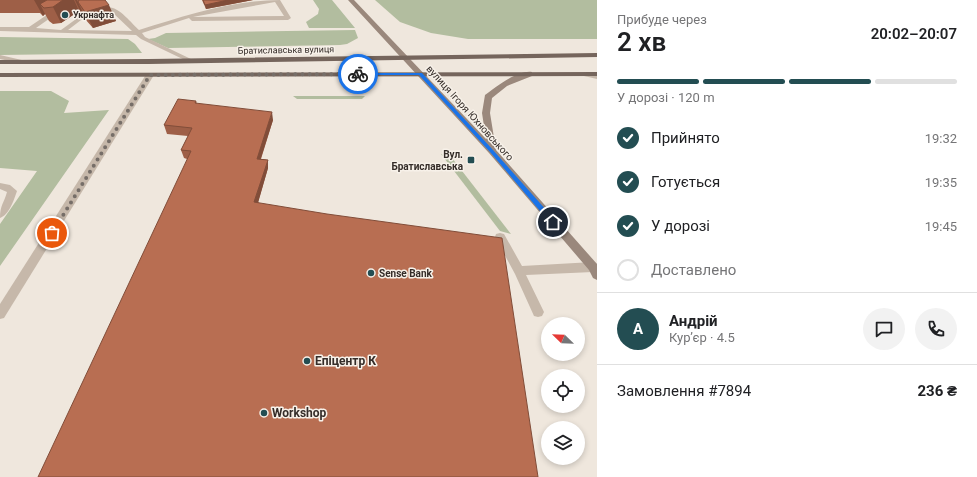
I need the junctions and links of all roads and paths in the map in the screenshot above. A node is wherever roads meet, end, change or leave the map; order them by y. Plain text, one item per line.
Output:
1 (73, 0) edge
2 (276, 0) edge
3 (351, 0) edge
4 (106, 9) edge
5 (83, 16) edge
6 (178, 19) junction
7 (0, 28) edge
8 (30, 29) junction
9 (62, 32) junction
10 (137, 33) junction
11 (597, 55) edge
12 (0, 57) edge
13 (404, 57) junction
14 (191, 60) junction
15 (0, 62) edge
16 (24, 62) junction
17 (420, 74) junction
18 (529, 74) junction
19 (587, 74) junction
20 (597, 74) edge
21 (150, 75) junction
22 (0, 76) edge
23 (597, 77) edge
24 (492, 151) junction
25 (0, 186) edge
26 (0, 214) edge
27 (500, 237) edge
28 (520, 271) junction
29 (595, 271) edge
30 (538, 312) dead end
31 (0, 313) edge

1 - 8 street
2 - 6 street
2 - 6 street
3 - 13 street, вулиця Ігоря Юхновського
4 - 10 street
5 - 9 street
6 - 10 street
7 - 8 street
8 - 9 street
9 - 10 street
10 - 14 street
11 - 13 main road, Братиславська вулиця
12 - 16 street
13 - 14 main road, Братиславська вулиця
13 - 17 street, вулиця Ігоря Юхновського
14 - 16 main road, Братиславська вулиця
15 - 16 main road, Братиславська вулиця
17 - 18 main road
17 - 21 main road
17 - 24 street, вулиця Ігоря Юхновського
18 - 19 main road
18 - 24 street
19 - 20 main road
19 - 23 street
21 - 22 main road
21 - 31 street
24 - 29 street, вулиця Ігоря Юхновського
25 - 26 street
27 - 28 street
28 - 29 street
28 - 30 street

